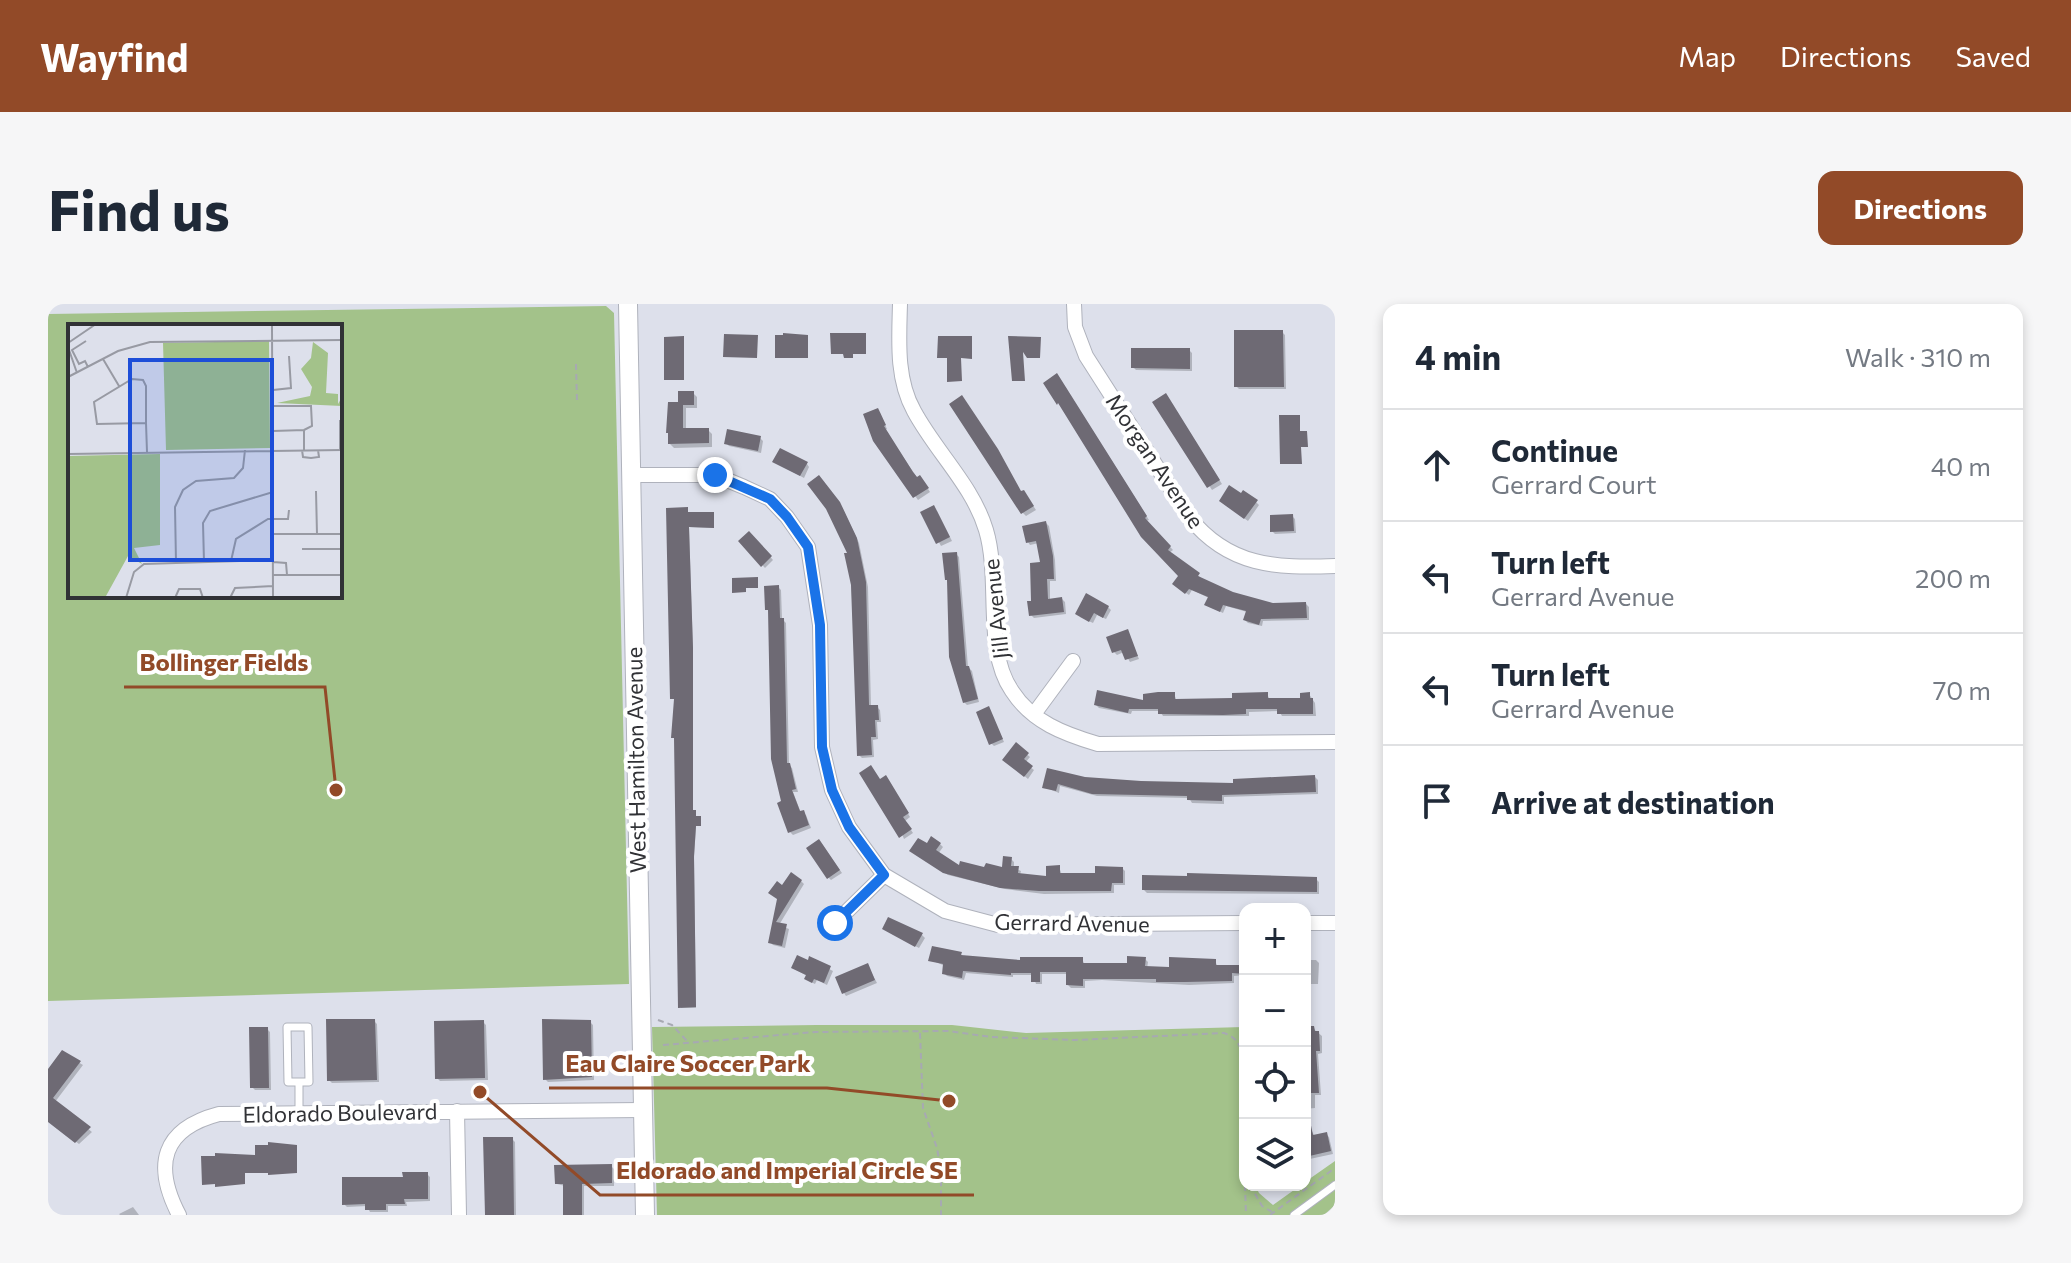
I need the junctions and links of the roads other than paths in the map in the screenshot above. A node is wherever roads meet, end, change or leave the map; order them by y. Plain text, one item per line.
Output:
1 (628, 304) edge
2 (900, 304) edge
3 (1074, 304) edge
4 (630, 475) junction
5 (1335, 566) edge
6 (1073, 661) dead end
7 (1034, 714) junction
8 (1335, 742) edge
9 (884, 875) junction
10 (835, 923) dead end
11 (1239, 923) edge
12 (1311, 923) edge
13 (1335, 923) edge
14 (299, 1082) junction
15 (643, 1110) junction
16 (457, 1111) junction
17 (299, 1113) junction
18 (1335, 1185) edge
19 (179, 1215) edge
20 (459, 1215) edge
21 (645, 1215) edge
22 (1294, 1215) edge

1 - 4 street, West Hamilton Avenue
2 - 7 street, Jill Avenue
3 - 5 street, Morgan Avenue
4 - 9 street, Gerrard Avenue
4 - 15 street, West Hamilton Avenue
6 - 7 street
7 - 8 street, Jill Avenue
9 - 10 street
9 - 11 street, Gerrard Avenue
12 - 13 street
14 - 14 lane
14 - 17 lane
15 - 16 street, Eldorado Boulevard
15 - 21 street, West Hamilton Avenue
16 - 17 street, Eldorado Boulevard
16 - 20 street
17 - 19 street, Eldorado Boulevard
18 - 22 lane

